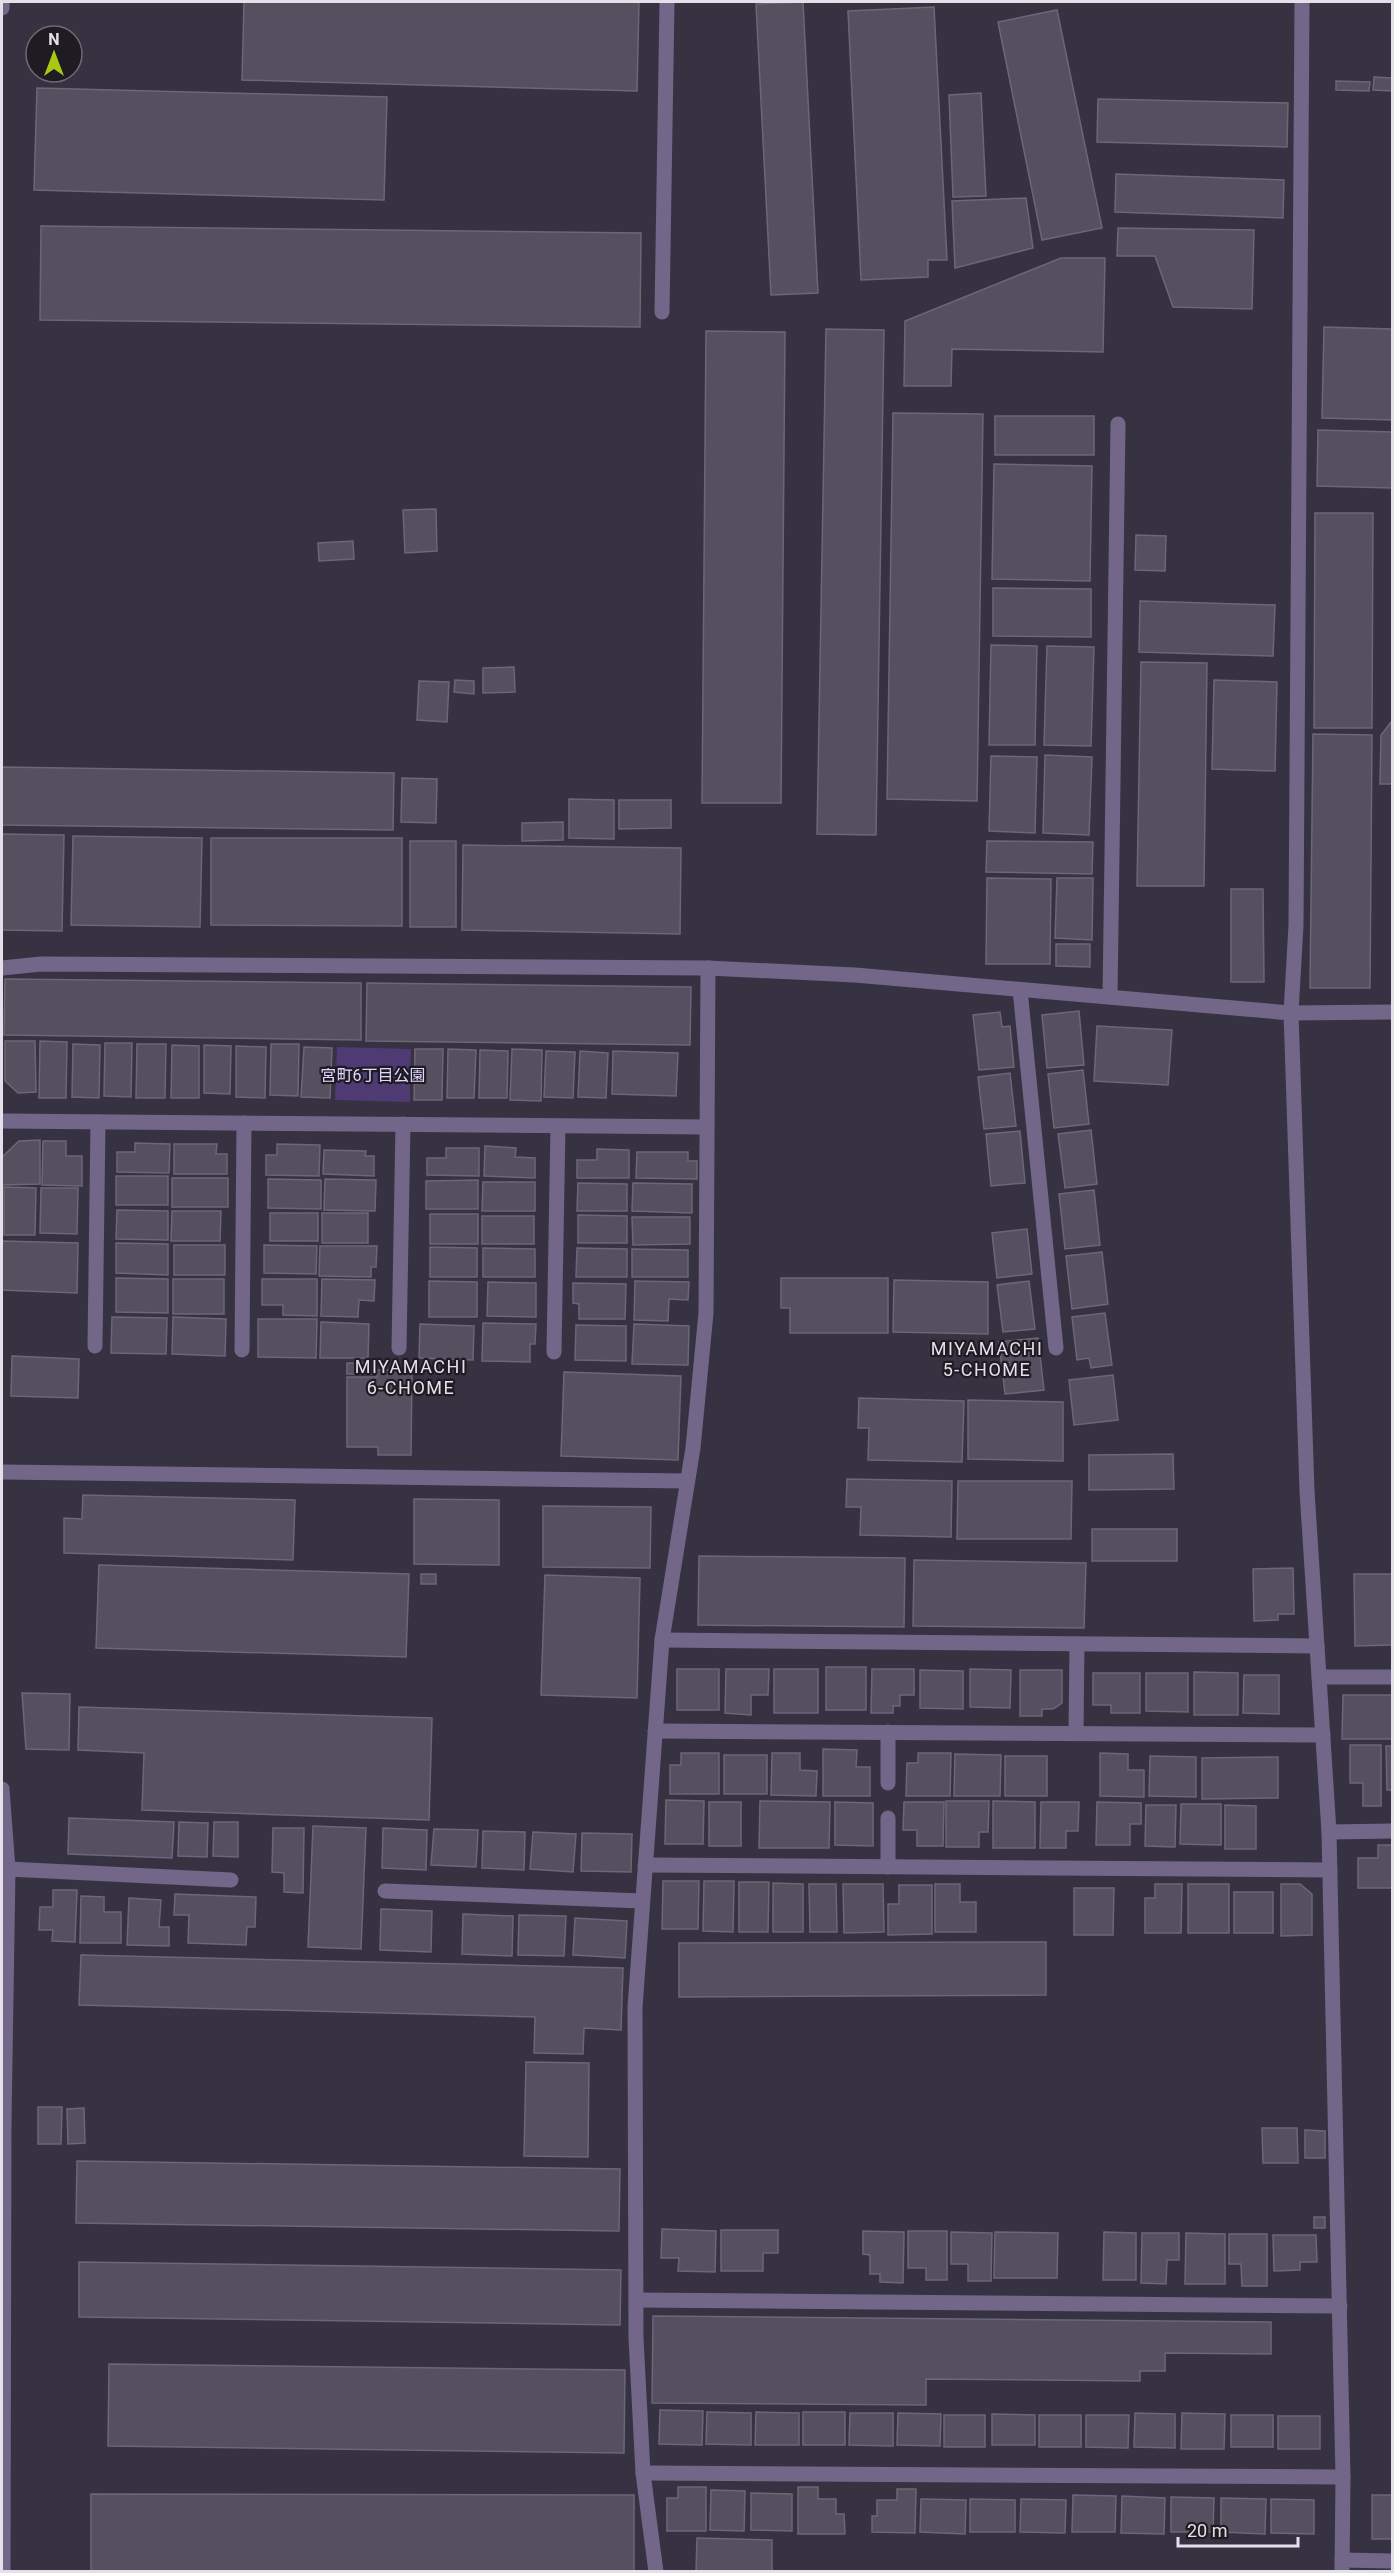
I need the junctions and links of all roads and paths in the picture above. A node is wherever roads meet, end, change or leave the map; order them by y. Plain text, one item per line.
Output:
1 (2, 2) edge
2 (667, 2) edge
3 (1302, 2) edge
4 (2, 8) edge
5 (662, 312) dead end
6 (1118, 424) dead end
7 (2, 968) edge
8 (708, 969) junction
9 (1020, 990) junction
10 (1110, 997) junction
11 (1392, 1012) edge
12 (1291, 1013) junction
13 (2, 1120) edge
14 (98, 1122) junction
15 (244, 1123) junction
16 (403, 1124) junction
17 (558, 1126) junction
18 (707, 1127) junction
19 (95, 1346) dead end
20 (399, 1348) dead end
21 (1056, 1348) dead end
22 (242, 1350) dead end
23 (554, 1352) dead end
24 (2, 1472) edge
25 (687, 1481) junction
26 (662, 1640) junction
27 (1077, 1644) junction
28 (1317, 1646) junction
29 (1319, 1677) junction
30 (1392, 1677) edge
31 (655, 1731) junction
32 (888, 1732) junction
33 (1076, 1733) junction
34 (1323, 1735) junction
35 (888, 1784) dead end
36 (2, 1789) edge
37 (888, 1818) dead end
38 (1392, 1831) edge
39 (1329, 1832) junction
40 (645, 1865) junction
41 (888, 1867) junction
42 (8, 1869) junction
43 (1330, 1870) junction
44 (231, 1880) dead end
45 (385, 1891) dead end
46 (642, 1901) junction
47 (3, 2142) edge
48 (636, 2300) junction
49 (1340, 2306) junction
50 (3, 2354) edge
51 (644, 2474) junction
52 (1343, 2477) junction
53 (2, 2536) edge
54 (1392, 2561) edge
55 (1342, 2566) edge
56 (3, 2571) edge
57 (656, 2571) edge

1 - 4 street
2 - 5 street
3 - 12 street
6 - 10 street
7 - 8 street
8 - 9 street
8 - 18 street
9 - 10 street
9 - 21 street
10 - 12 street
11 - 12 street
12 - 28 street
13 - 14 street
14 - 15 street
14 - 19 street
15 - 16 street
15 - 22 street
16 - 17 street
16 - 20 street
17 - 18 street
17 - 23 street
18 - 25 street
24 - 25 street
25 - 26 street
26 - 27 street
26 - 31 street
27 - 28 street
27 - 33 street
28 - 29 street
29 - 30 street
29 - 34 street
31 - 32 street
31 - 40 street
32 - 33 street
32 - 35 street
33 - 34 street
34 - 39 street
36 - 42 street
37 - 41 street
38 - 39 street
39 - 43 street
40 - 41 street
40 - 46 street
41 - 43 street
42 - 44 street
42 - 47 street
43 - 49 street
45 - 46 street
46 - 48 street
47 - 50 street
48 - 49 street
48 - 51 street
49 - 52 street
50 - 53 street
51 - 52 street
51 - 57 street
52 - 55 street
53 - 56 street
54 - 55 street

